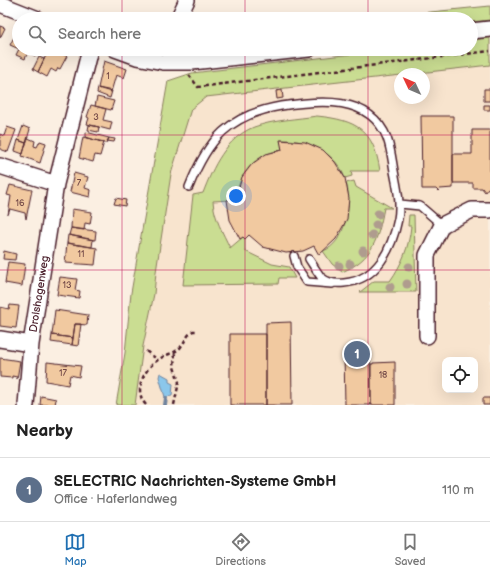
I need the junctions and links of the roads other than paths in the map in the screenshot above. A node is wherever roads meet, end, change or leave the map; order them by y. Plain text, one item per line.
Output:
1 (186, 0) edge
2 (0, 4) edge
3 (20, 12) edge
4 (181, 12) edge
5 (490, 29) edge
6 (478, 30) edge
7 (88, 56) edge
8 (134, 56) edge
9 (151, 56) edge
10 (169, 56) edge
11 (246, 56) edge
12 (0, 166) edge
13 (56, 184) junction
14 (189, 187) dead end
15 (400, 204) junction
16 (490, 210) edge
17 (442, 225) junction
18 (294, 256) dead end
19 (310, 259) dead end
20 (341, 284) junction
21 (427, 336) dead end
22 (0, 339) edge
23 (31, 344) junction
24 (26, 405) edge

1 - 4 street
2 - 3 street
5 - 6 street
7 - 13 street, Drolshagenweg
8 - 9 street
10 - 11 street
12 - 13 street
13 - 23 street, Drolshagenweg
14 - 15 lane
15 - 17 lane
15 - 20 lane
16 - 17 street
17 - 21 street
18 - 20 lane
19 - 20 lane
22 - 23 street
23 - 24 street, Drolshagenweg

